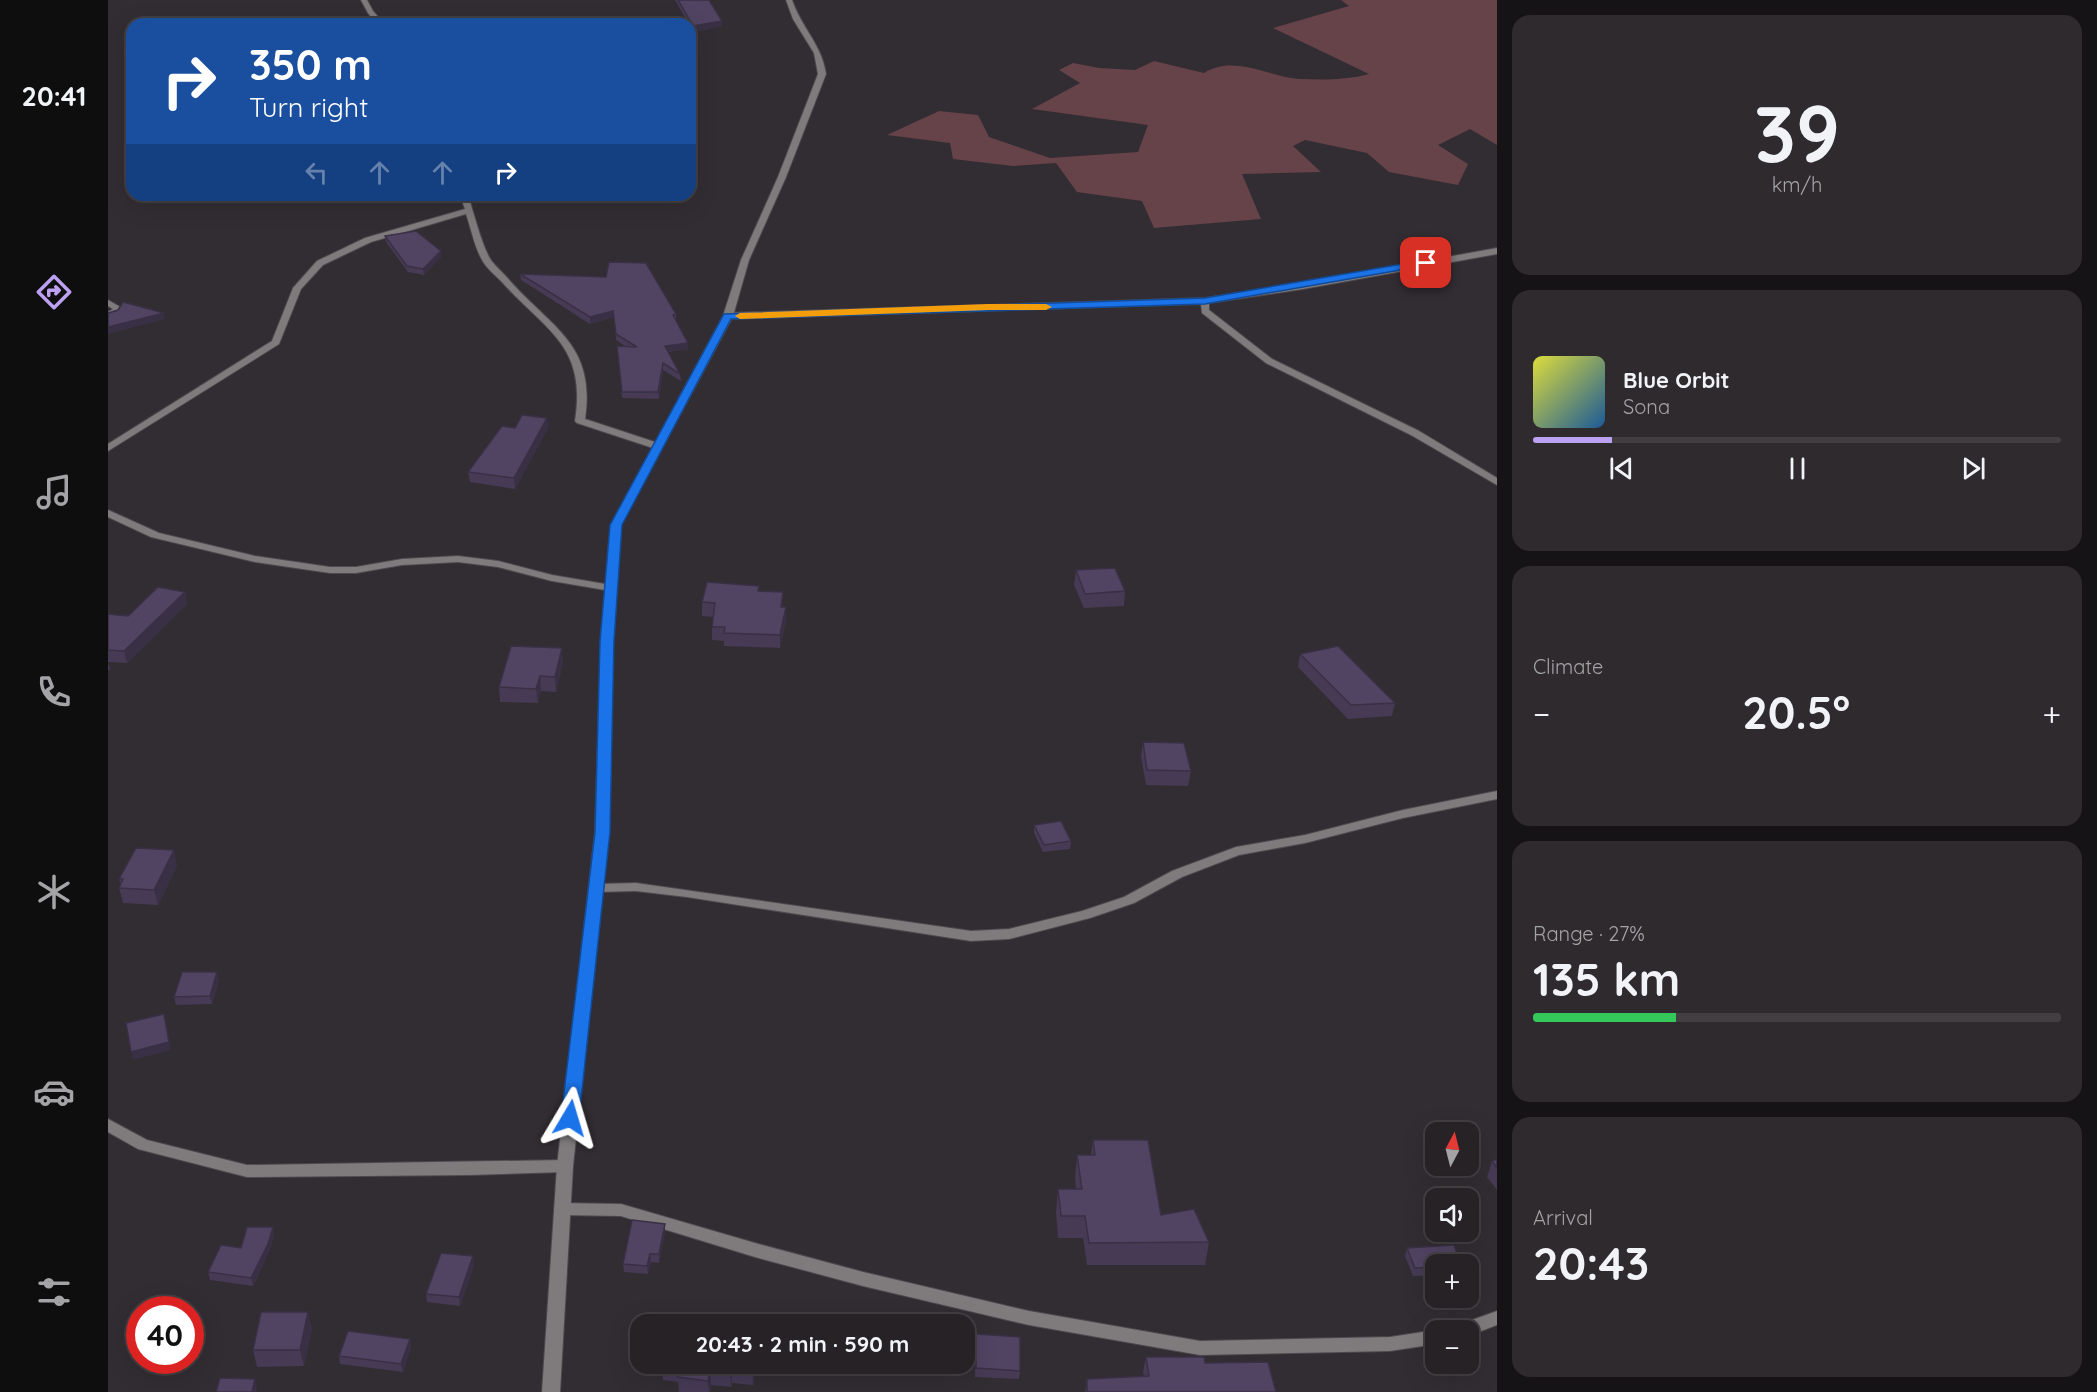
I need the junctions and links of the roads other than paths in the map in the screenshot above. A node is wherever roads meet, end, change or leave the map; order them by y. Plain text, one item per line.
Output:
1 (364, 0) edge
2 (789, 0) edge
3 (376, 18) edge
4 (466, 201) edge
5 (468, 211) junction
6 (1497, 250) edge
7 (1205, 301) junction
8 (108, 303) edge
9 (108, 315) edge
10 (728, 316) junction
11 (657, 446) junction
12 (108, 448) edge
13 (1497, 482) edge
14 (108, 513) edge
15 (611, 588) junction
16 (1497, 795) edge
17 (597, 888) junction
18 (108, 1125) edge
19 (565, 1166) junction
20 (562, 1209) junction
21 (1497, 1318) edge
22 (1479, 1325) edge
23 (1425, 1339) edge
24 (551, 1392) edge

1 - 3 street
2 - 10 street
4 - 5 street
5 - 11 street
5 - 12 street
6 - 7 street
7 - 10 street
7 - 13 street
8 - 9 street
10 - 11 street
11 - 15 street
14 - 15 street
15 - 17 street
16 - 17 street
17 - 19 street
18 - 19 street
19 - 20 street
20 - 23 street
20 - 24 street
21 - 22 street

